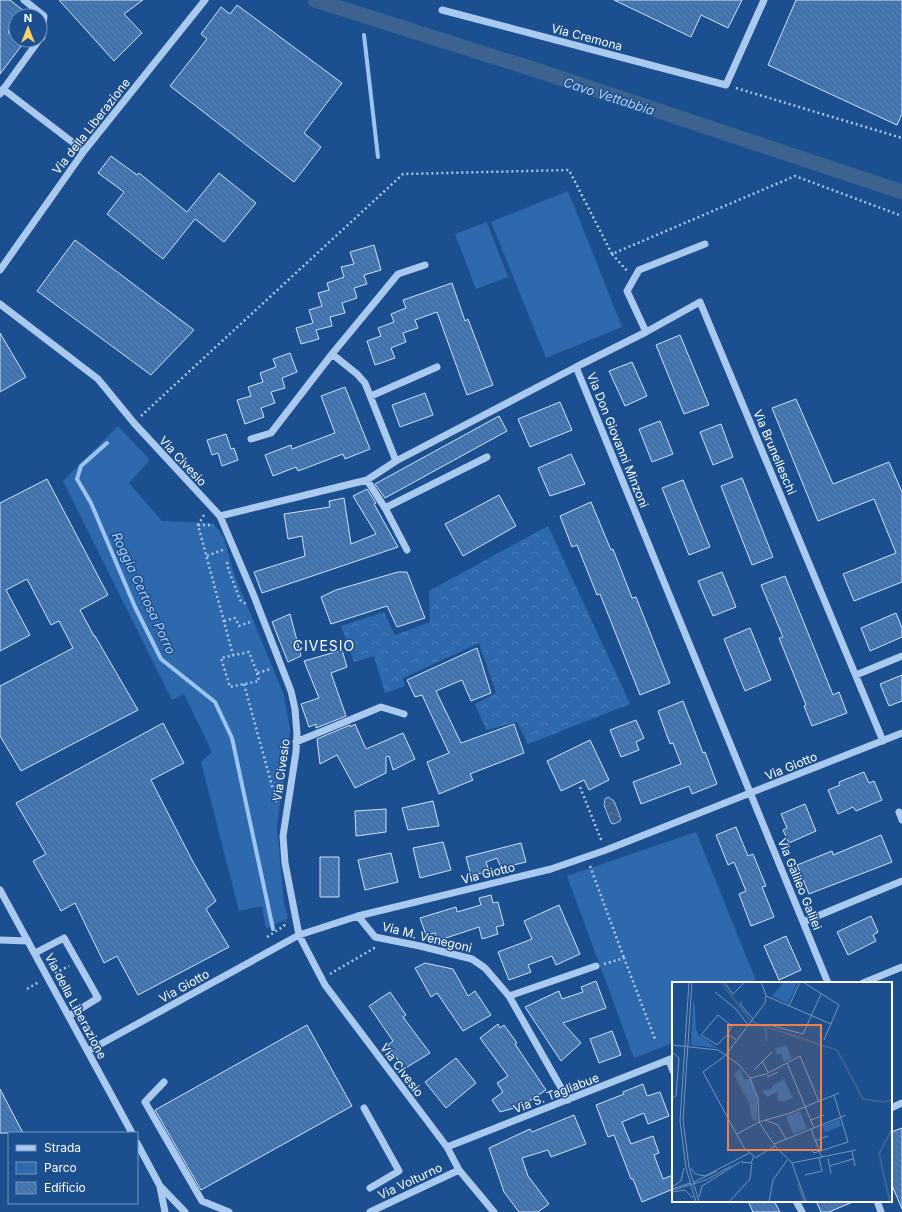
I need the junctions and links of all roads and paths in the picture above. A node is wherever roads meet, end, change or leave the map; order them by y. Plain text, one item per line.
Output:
1 (24, 0) edge
2 (764, 0) edge
3 (203, 1) edge
4 (34, 8) edge
5 (442, 10) dead end
6 (33, 48) edge
7 (726, 85) junction
8 (2, 91) edge
9 (902, 138) edge
10 (84, 151) junction
11 (902, 216) edge
12 (705, 244) dead end
13 (612, 254) junction
14 (426, 265) dead end
15 (0, 270) edge
16 (634, 279) junction
17 (0, 304) edge
18 (646, 332) junction
19 (332, 354) junction
20 (576, 366) junction
21 (437, 367) dead end
22 (371, 396) junction
23 (134, 423) junction
24 (251, 439) dead end
25 (487, 457) dead end
26 (396, 461) junction
27 (367, 480) junction
28 (385, 508) junction
29 (204, 515) dead end
30 (220, 516) junction
31 (198, 525) junction
32 (216, 531) dead end
33 (222, 543) dead end
34 (226, 549) junction
35 (407, 550) dead end
36 (207, 556) junction
37 (248, 605) dead end
38 (251, 616) dead end
39 (224, 621) junction
40 (253, 621) junction
41 (255, 628) dead end
42 (233, 656) junction
43 (902, 656) edge
44 (269, 662) dead end
45 (282, 667) junction
46 (271, 669) junction
47 (257, 673) junction
48 (856, 675) junction
49 (274, 676) dead end
50 (244, 684) junction
51 (404, 714) dead end
52 (902, 733) edge
53 (883, 741) junction
54 (296, 742) junction
55 (580, 786) dead end
56 (751, 794) junction
57 (278, 797) dead end
58 (276, 802) junction
59 (277, 809) dead end
60 (898, 812) dead end
61 (902, 820) edge
62 (606, 850) junction
63 (586, 857) junction
64 (902, 881) edge
65 (0, 890) edge
66 (358, 916) junction
67 (285, 917) dead end
68 (803, 922) junction
69 (299, 935) junction
70 (267, 937) dead end
71 (0, 940) edge
72 (388, 940) junction
73 (28, 941) junction
74 (35, 953) junction
75 (624, 958) junction
76 (596, 966) joint
77 (902, 967) edge
78 (321, 979) junction
79 (828, 982) edge
80 (865, 982) edge
81 (510, 996) junction
82 (69, 1016) junction
83 (655, 1039) dead end
84 (88, 1051) junction
85 (671, 1059) edge
86 (164, 1082) dead end
87 (568, 1100) junction
88 (902, 1103) edge
89 (364, 1108) dead end
90 (892, 1108) edge
91 (131, 1132) edge
92 (138, 1145) edge
93 (447, 1147) junction
94 (459, 1170) junction
95 (160, 1186) junction
96 (370, 1188) dead end
97 (797, 1202) edge
98 (877, 1202) edge
99 (166, 1212) edge
100 (185, 1212) edge
101 (229, 1212) edge
102 (370, 1212) edge
103 (494, 1212) edge
104 (802, 1212) edge
105 (881, 1212) edge

1 - 4 street
2 - 7 street
3 - 10 street, Via della Liberazione
5 - 7 street, Via Cremona
6 - 8 street
7 - 9 path
8 - 10 street
10 - 15 street, Via della Liberazione
11 - 13 path
12 - 16 street
13 - 16 path
13 - 23 path
14 - 19 street
16 - 18 street
17 - 23 street, Via Civesio
18 - 20 street, Via Brunelleschi
18 - 48 street, Via Brunelleschi
19 - 22 street
19 - 24 street
20 - 26 street, Via Don Giovanni Minzoni
20 - 56 street, Via Don Giovanni Minzoni
21 - 22 street
22 - 26 street
23 - 30 street, Via Civesio
25 - 28 street
26 - 27 street, Via Don Giovanni Minzoni
27 - 28 street
27 - 30 street, Via Don Giovanni Minzoni
28 - 35 street
29 - 31 path
30 - 45 street, Via Civesio
31 - 32 path
31 - 36 path
33 - 34 path
34 - 36 path
34 - 37 path
36 - 39 path
38 - 40 path
39 - 40 path
39 - 42 path
40 - 41 path
42 - 47 path
42 - 50 path
43 - 48 street
44 - 46 path
45 - 46 path
45 - 54 street, Via Civesio
46 - 47 path
46 - 49 path
47 - 50 path
48 - 53 street, Via Brunelleschi
50 - 58 path
51 - 54 street
52 - 53 street, Via Giotto
53 - 56 street, Via Giotto
54 - 69 street, Via Civesio
55 - 62 path
56 - 62 street, Via Giotto
56 - 68 street, Via Galileo Galilei
57 - 58 path
58 - 59 path
60 - 61 street
62 - 63 street, Via Giotto
63 - 66 street, Via Giotto
63 - 75 path
64 - 68 street
65 - 73 street, Via della Liberazione
66 - 69 street, Via Giotto
66 - 72 street, Via M. Venegoni
67 - 70 path
68 - 79 street, Via Galileo Galilei
69 - 78 street, Via Civesio
69 - 84 street, Via Giotto
71 - 73 street
72 - 78 path
72 - 81 street, Via M. Venegoni
73 - 74 street, Via della Liberazione
74 - 82 street, Via della Liberazione
74 - 82 street
75 - 76 path
75 - 83 path
76 - 81 street
77 - 80 street
78 - 93 street, Via Civesio
81 - 87 street, Via M. Venegoni
82 - 84 street, Via della Liberazione
84 - 91 street, Via della Liberazione
85 - 87 street, Via S. Tagliabue
86 - 101 street
87 - 93 street, Via S. Tagliabue
88 - 90 street
89 - 96 street
92 - 95 street
93 - 94 street, Via Civesio
94 - 102 street, Via Volturno
94 - 103 street, Via Civesio
95 - 99 street
95 - 100 street
97 - 104 street
98 - 105 street

